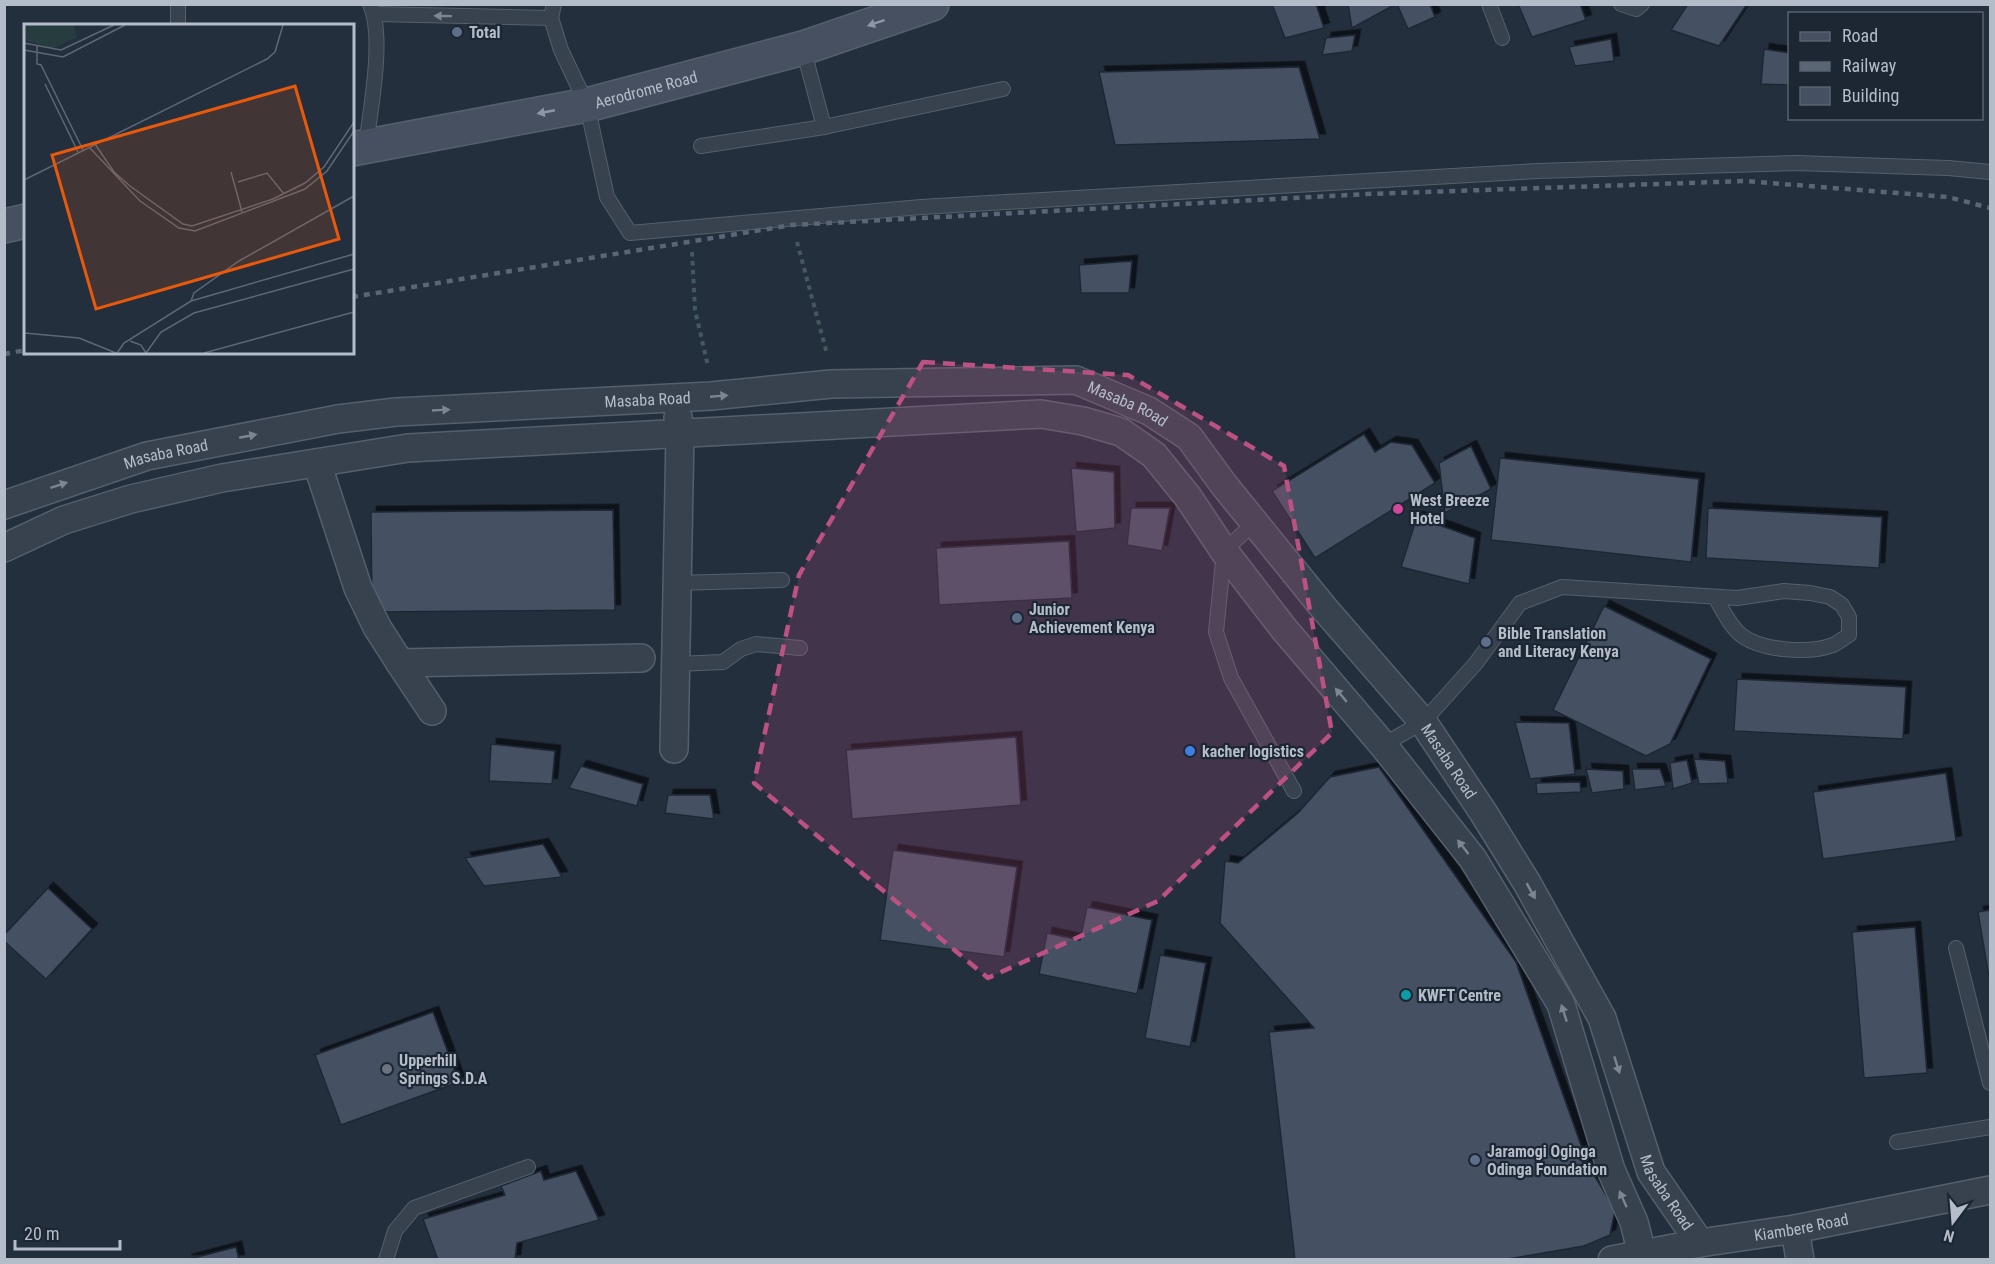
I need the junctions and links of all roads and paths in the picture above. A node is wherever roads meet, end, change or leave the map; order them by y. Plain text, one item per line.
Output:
1 (178, 4) edge
2 (932, 4) edge
3 (1489, 4) edge
4 (1621, 4) edge
5 (1642, 4) edge
6 (372, 9) edge
7 (552, 11) edge
8 (178, 24) edge
9 (1502, 38) dead end
10 (803, 48) junction
11 (1003, 89) dead end
12 (587, 105) junction
13 (824, 127) junction
14 (701, 146) dead end
15 (359, 148) edge
16 (1990, 172) edge
17 (791, 218) junction
18 (24, 221) edge
19 (4, 226) edge
20 (688, 228) junction
21 (831, 384) junction
22 (711, 396) junction
23 (677, 398) junction
24 (680, 434) junction
25 (184, 448) junction
26 (317, 463) junction
27 (193, 484) junction
28 (4, 505) edge
29 (1255, 522) junction
30 (4, 548) edge
31 (1224, 551) junction
32 (782, 580) dead end
33 (678, 583) junction
34 (1714, 597) junction
35 (1323, 607) junction
36 (1284, 629) junction
37 (800, 648) dead end
38 (641, 658) dead end
39 (400, 663) junction
40 (676, 664) junction
41 (432, 711) dead end
42 (1424, 722) junction
43 (1383, 746) junction
44 (674, 749) dead end
45 (1294, 791) dead end
46 (1956, 948) dead end
47 (1990, 1083) edge
48 (1990, 1127) edge
49 (1897, 1142) dead end
50 (528, 1167) dead end
51 (1990, 1190) edge
52 (1795, 1229) junction
53 (1700, 1243) junction
54 (1751, 1248) edge
55 (1642, 1254) junction
56 (386, 1260) edge
57 (1612, 1260) edge
58 (1800, 1260) edge

1 - 8 lane
2 -> 10 main road, Aerodrome Road
3 - 9 lane
4 - 5 lane
7 -> 6 lane
6 - 15 lane
7 - 12 lane
10 - 12 main road, Aerodrome Road
10 - 13 lane
11 - 13 lane
12 -> 15 main road, Aerodrome Road
12 - 20 lane
13 - 14 lane
16 - 17 lane
17 - 20 lane
17 - 21 path
18 - 19 main road
20 - 22 path
22 -> 21 street, Masaba Road
21 - 29 street, Masaba Road
22 - 23 street, Masaba Road
23 - 24 street
25 -> 23 street, Masaba Road
24 - 26 street, Masaba Road
24 - 31 street, Masaba Road
24 - 33 street
25 - 27 street
28 -> 25 street, Masaba Road
26 - 27 street, Masaba Road
26 - 39 street
27 - 30 street, Masaba Road
29 - 31 lane
29 - 35 street, Masaba Road
31 - 36 street, Masaba Road
31 - 45 lane
32 - 33 lane
33 - 40 street
34 - 34 lane
34 - 42 lane
35 - 36 street
35 - 42 street, Masaba Road
43 -> 36 street, Masaba Road
37 - 40 lane
38 - 39 street
39 - 41 street
40 - 44 street
42 - 43 lane
42 -> 53 street, Masaba Road
55 -> 43 street, Masaba Road
46 - 47 lane
48 - 49 lane
50 - 56 lane
51 - 52 street, Kiambere Road
52 - 54 street, Kiambere Road
52 - 58 street
53 - 54 street, Kiambere Road
53 - 55 street, Kiambere Road
55 - 57 street, Kiambere Road

